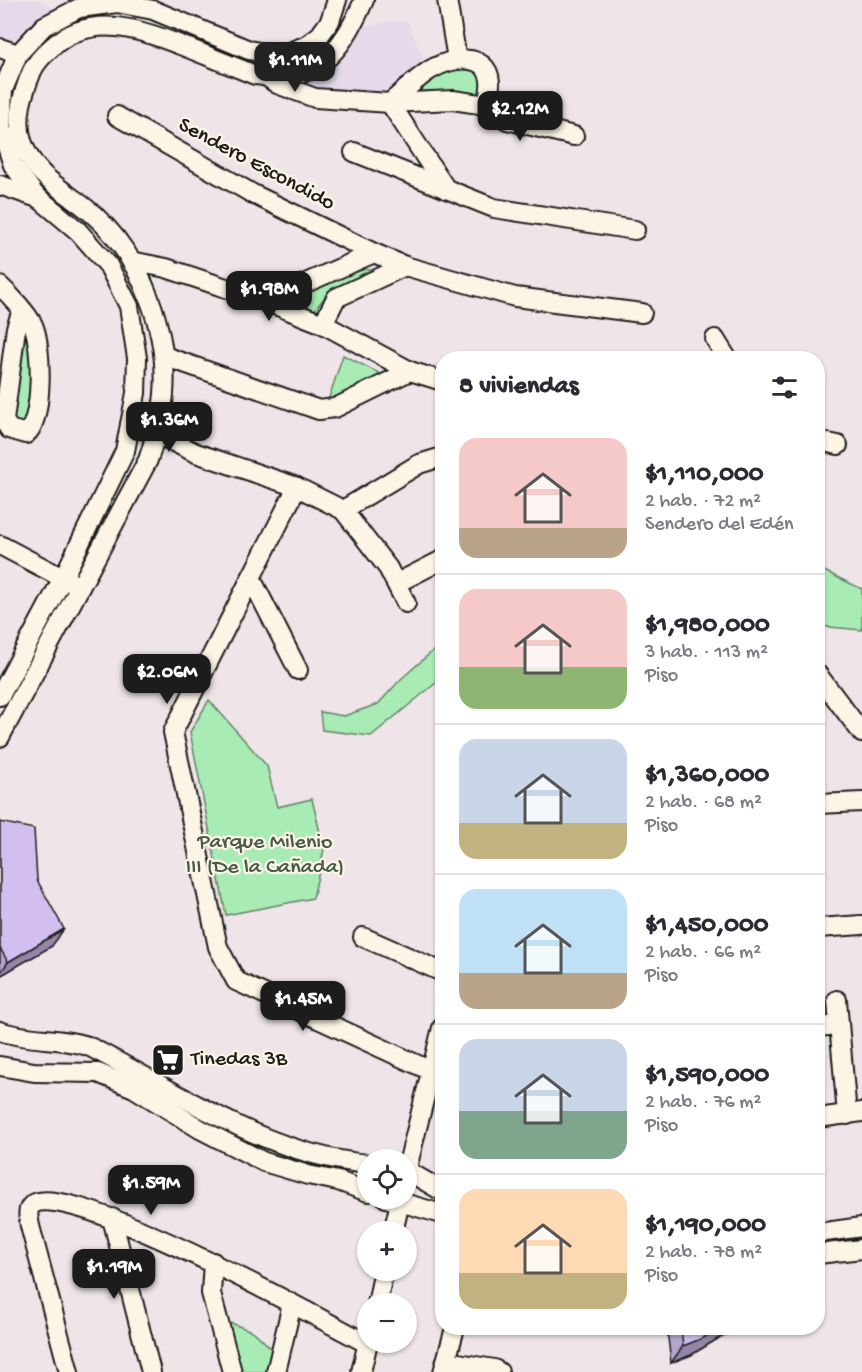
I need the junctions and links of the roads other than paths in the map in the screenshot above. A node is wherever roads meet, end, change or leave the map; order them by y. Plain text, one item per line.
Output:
1 (145, 0) edge
2 (364, 0) edge
3 (447, 0) edge
4 (338, 7) edge
5 (173, 18) junction
6 (0, 48) edge
7 (18, 54) junction
8 (457, 60) junction
9 (314, 68) junction
10 (267, 77) junction
11 (2, 91) edge
12 (315, 98) junction
13 (390, 103) junction
14 (486, 105) junction
15 (117, 116) dead end
16 (574, 136) dead end
17 (354, 152) dead end
18 (0, 185) edge
19 (446, 189) junction
20 (39, 198) junction
21 (635, 230) dead end
22 (374, 253) junction
23 (131, 261) junction
24 (405, 266) junction
25 (0, 286) edge
26 (265, 302) junction
27 (21, 310) junction
28 (642, 313) dead end
29 (323, 324) junction
30 (715, 339) dead end
31 (723, 351) edge
32 (164, 356) junction
33 (410, 370) junction
34 (435, 379) edge
35 (162, 404) junction
36 (133, 405) junction
37 (130, 425) junction
38 (157, 434) junction
39 (825, 442) edge
40 (838, 445) dead end
41 (126, 448) junction
42 (435, 459) edge
43 (148, 460) junction
44 (297, 487) junction
45 (343, 510) junction
46 (0, 545) edge
47 (435, 564) edge
48 (63, 578) junction
49 (251, 578) junction
50 (397, 583) junction
51 (81, 587) junction
52 (406, 603) dead end
53 (298, 670) dead end
54 (0, 696) edge
55 (825, 697) edge
56 (862, 733) edge
57 (0, 737) edge
58 (862, 802) edge
59 (825, 804) edge
60 (862, 925) edge
61 (825, 928) edge
62 (363, 937) dead end
63 (435, 969) edge
64 (837, 1000) dead end
65 (839, 1025) junction
66 (825, 1026) edge
67 (0, 1032) edge
68 (435, 1055) edge
69 (0, 1066) edge
70 (431, 1071) junction
71 (855, 1113) edge
72 (825, 1117) edge
73 (412, 1149) edge
74 (357, 1162) edge
75 (417, 1176) edge
76 (435, 1187) edge
77 (357, 1188) edge
78 (417, 1206) edge
79 (435, 1212) edge
80 (112, 1218) junction
81 (862, 1227) edge
82 (825, 1232) edge
83 (862, 1249) edge
84 (825, 1253) edge
85 (213, 1262) junction
86 (292, 1304) junction
87 (453, 1335) edge
88 (357, 1337) edge
89 (366, 1353) edge
90 (445, 1366) edge
91 (69, 1372) edge
92 (151, 1372) edge
93 (232, 1372) edge
94 (276, 1372) edge
95 (361, 1372) edge
96 (499, 1372) edge

1 - 5 street
2 - 9 street
3 - 8 street
4 - 5 street
5 - 7 street
6 - 7 street
7 - 11 street
8 - 13 street
8 - 14 street
9 - 10 street
9 - 12 street
10 - 12 street
10 - 23 street
11 - 20 street
12 - 13 street
13 - 14 street
13 - 19 street
14 - 16 street
15 - 22 street, Sendero Escondido
17 - 19 street
18 - 20 street
19 - 21 street
20 - 36 street
22 - 24 street, Sendero Escondido
22 - 26 street
23 - 26 street
23 - 32 street
24 - 28 street, Sendero Escondido
24 - 29 street
25 - 27 street
26 - 29 street
27 - 27 street
29 - 33 street
30 - 31 street
32 - 33 street
32 - 35 street
33 - 34 street
35 - 36 street
35 - 38 street
36 - 37 street
37 - 38 street
37 - 41 street
38 - 43 street
38 - 44 street
39 - 40 street
41 - 43 street
41 - 48 street
42 - 45 street
43 - 51 street
44 - 45 street
44 - 49 street
45 - 50 street
46 - 48 street
47 - 50 street
48 - 51 street
48 - 54 street
49 - 53 street
49 - 70 street
50 - 52 street
51 - 57 street
55 - 56 street
58 - 59 street
60 - 61 street
62 - 63 street
64 - 65 street
65 - 66 street
65 - 71 street
67 - 74 street
68 - 70 street
69 - 77 street
70 - 73 street
71 - 72 street
75 - 76 street
78 - 79 street
80 - 85 street
80 - 91 street
80 - 92 street
81 - 82 street
83 - 84 street
85 - 86 street
85 - 93 street
86 - 88 street
86 - 94 street
87 - 90 street
89 - 95 street
90 - 96 street

